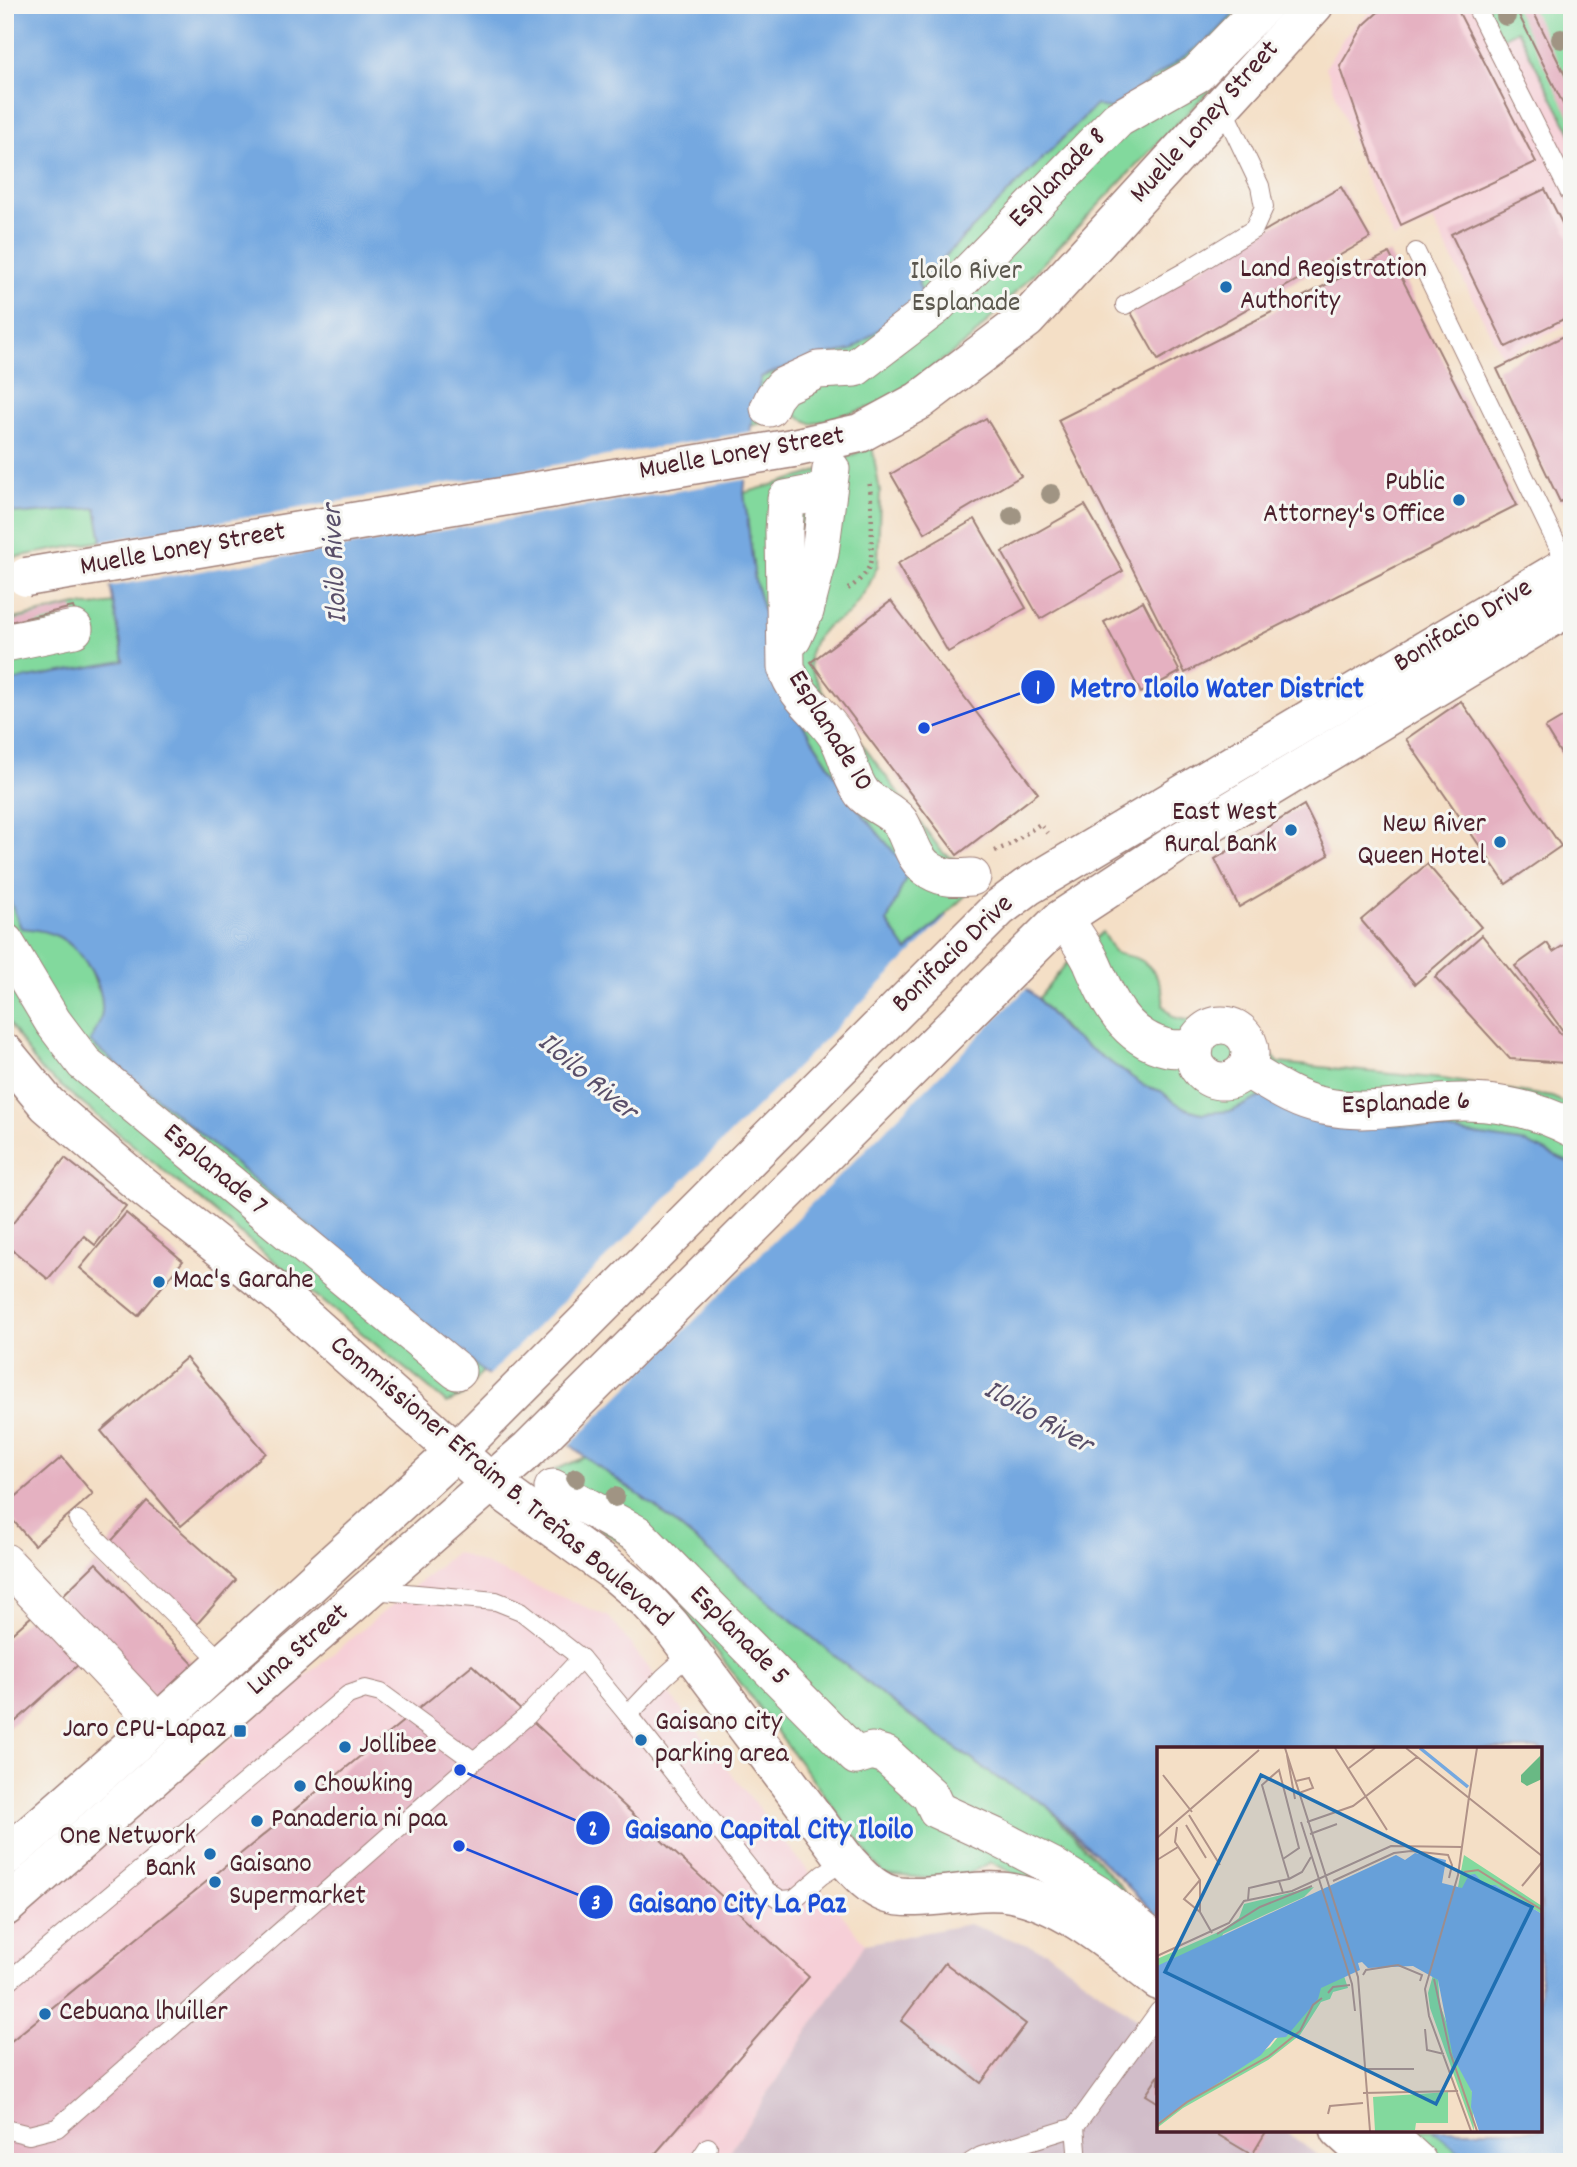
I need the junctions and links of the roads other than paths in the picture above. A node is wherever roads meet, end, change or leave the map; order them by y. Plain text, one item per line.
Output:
1 (1264, 5) edge
2 (1314, 5) edge
3 (1475, 5) edge
4 (1222, 106) junction
5 (1572, 197) edge
6 (1416, 252) dead end
7 (1125, 305) dead end
8 (776, 397) dead end
9 (1569, 564) edge
10 (16, 580) edge
11 (1572, 605) edge
12 (74, 629) dead end
13 (5, 643) edge
14 (787, 652) junction
15 (972, 877) dead end
16 (1074, 933) dead end
17 (5, 942) edge
18 (5, 1053) edge
19 (1572, 1128) edge
20 (457, 1371) dead end
21 (495, 1415) joint
22 (529, 1449) joint
23 (456, 1452) junction
24 (491, 1483) junction
25 (553, 1488) dead end
26 (78, 1520) dead end
27 (5, 1562) edge
28 (369, 1590) junction
29 (691, 1652) junction
30 (581, 1658) junction
31 (224, 1664) junction
32 (628, 1715) junction
33 (158, 1723) junction
34 (474, 1761) junction
35 (5, 1857) edge
36 (846, 1860) junction
37 (5, 1907) edge
38 (1157, 1942) edge
39 (1157, 1979) edge
40 (5, 1984) edge
41 (1157, 2014) edge
42 (1075, 2127) junction
43 (5, 2129) edge
44 (1342, 2132) edge
45 (1385, 2132) edge
46 (971, 2162) edge
47 (1077, 2162) edge
48 (1375, 2162) edge
49 (1418, 2162) edge

1 - 8 street, Esplanade 8
2 - 4 main road, Muelle Loney Street
3 - 5 lane
4 - 7 lane
4 - 10 main road, Muelle Loney Street, bridge
6 - 9 lane
9 - 21 main road, Bonifacio Drive
11 - 22 main road, Bonifacio Drive
12 - 13 street
14 - 14 street, Esplanade 10
14 - 15 street, Esplanade 10
16 - 19 street, Esplanade 6
17 - 20 street, Esplanade 7
18 - 23 main road, Commissioner Efraim B. Treñas Boulevard
21 - 23 main road, Luna Street
22 - 24 main road, Luna Street
23 - 24 main road, Commissioner Efraim B. Treñas Boulevard
23 - 31 main road, Luna Street
24 - 28 main road, Luna Street
24 - 29 main road, Commissioner Efraim B. Treñas Boulevard
25 - 38 street, Esplanade 5
26 - 31 lane
27 - 33 street
28 - 30 lane
28 - 37 main road, Luna Street
29 - 32 lane
29 - 36 main road, Commissioner Efraim B. Treñas Boulevard
30 - 32 lane
30 - 34 lane
31 - 33 main road, Luna Street
32 - 36 lane
33 - 35 main road, Luna Street
34 - 40 lane
34 - 43 lane
36 - 39 main road, Commissioner Efraim B. Treñas Boulevard
41 - 42 lane
42 - 46 lane
42 - 47 lane
44 - 48 main road
45 - 49 street

